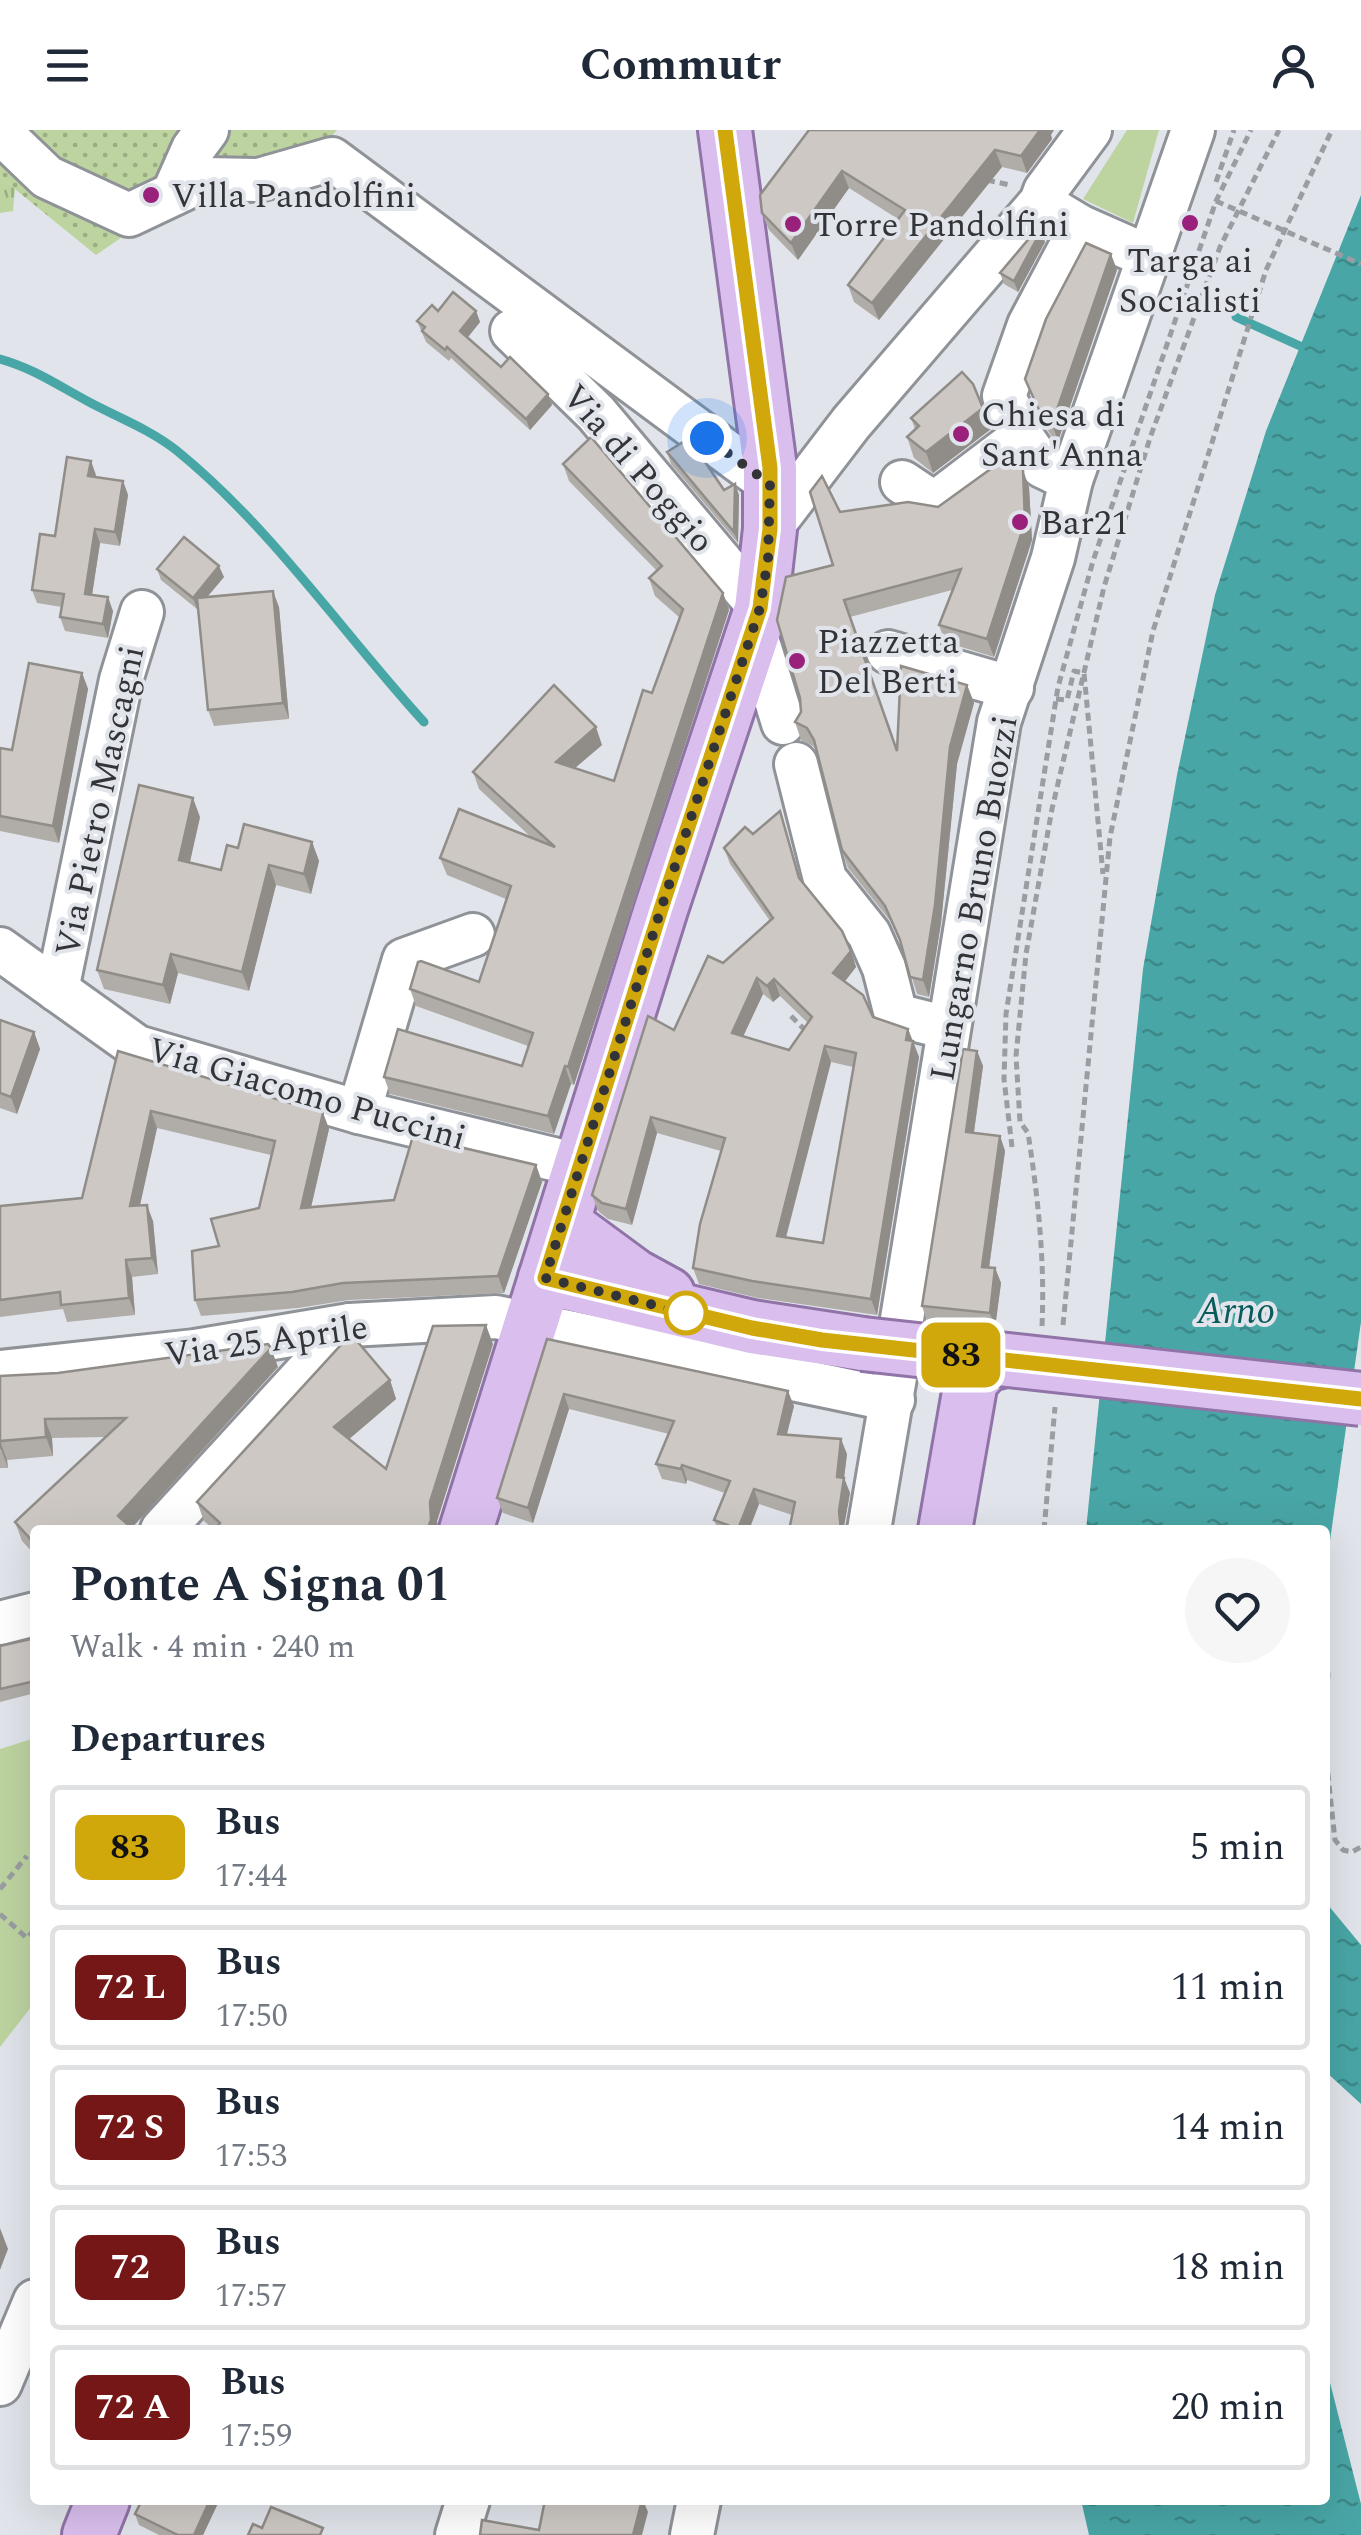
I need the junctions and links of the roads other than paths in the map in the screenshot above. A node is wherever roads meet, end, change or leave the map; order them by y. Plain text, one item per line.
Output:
1 (207, 130) edge
2 (726, 130) edge
3 (1194, 130) edge
4 (0, 132) edge
5 (1077, 135) edge
6 (331, 144) edge
7 (173, 194) junction
8 (1043, 197) junction
9 (1081, 228) junction
10 (1150, 257) junction
11 (512, 332) dead end
12 (1022, 437) junction
13 (1071, 480) junction
14 (902, 482) dead end
15 (770, 506) junction
16 (142, 612) dead end
17 (758, 620) junction
18 (888, 652) dead end
19 (1012, 688) junction
20 (784, 723) dead end
21 (796, 764) dead end
22 (473, 936) dead end
23 (0, 949) edge
24 (57, 990) junction
25 (948, 1028) junction
26 (359, 1112) junction
27 (582, 1166) junction
28 (563, 1223) junction
29 (538, 1302) junction
30 (713, 1319) junction
31 (350, 1325) junction
32 (1023, 1348) junction
33 (888, 1360) junction
34 (0, 1372) edge
35 (1361, 1399) edge
36 (167, 1525) edge
37 (468, 1525) edge
38 (870, 1525) edge
39 (946, 1525) edge
40 (30, 1615) edge
41 (0, 1623) edge
42 (30, 2313) edge
43 (0, 2384) edge
44 (101, 2505) edge
45 (466, 2505) edge
46 (699, 2505) edge
47 (88, 2535) edge
48 (457, 2535) edge
49 (692, 2535) edge

1 - 7 street
2 - 15 main road
3 - 10 street, Lungarno Bruno Buozzi
4 - 7 street
5 - 8 street
6 - 7 street
6 - 15 street
8 - 9 street
8 - 15 street
9 - 10 street
9 - 12 street
10 - 13 street, Lungarno Bruno Buozzi
11 - 17 street, Via di Poggio
12 - 13 street
12 - 14 street
13 - 19 street, Lungarno Bruno Buozzi
15 - 17 main road
16 - 24 street, Via Pietro Mascagni
17 - 20 street
17 - 27 main road
18 - 19 street
19 - 25 street, Lungarno Bruno Buozzi
21 - 25 street
22 - 26 street
23 - 24 street, Via Giacomo Puccini
24 - 26 street, Via Giacomo Puccini
25 - 33 street, Lungarno Bruno Buozzi
26 - 27 street, Via Giacomo Puccini
27 - 28 main road
28 - 29 main road
28 - 30 main road
29 - 30 main road
29 - 31 street, Via 25 Aprile
29 - 33 street, Via 25 Aprile
29 - 37 main road
30 - 33 main road
31 - 34 street, Via 25 Aprile
31 - 36 street
32 - 33 main road, bridge
32 - 35 main road, bridge
32 - 39 main road
33 - 38 street, Lungarno Bruno Buozzi
40 - 41 street
42 - 43 street
44 - 47 main road
45 - 48 street
46 - 49 street

